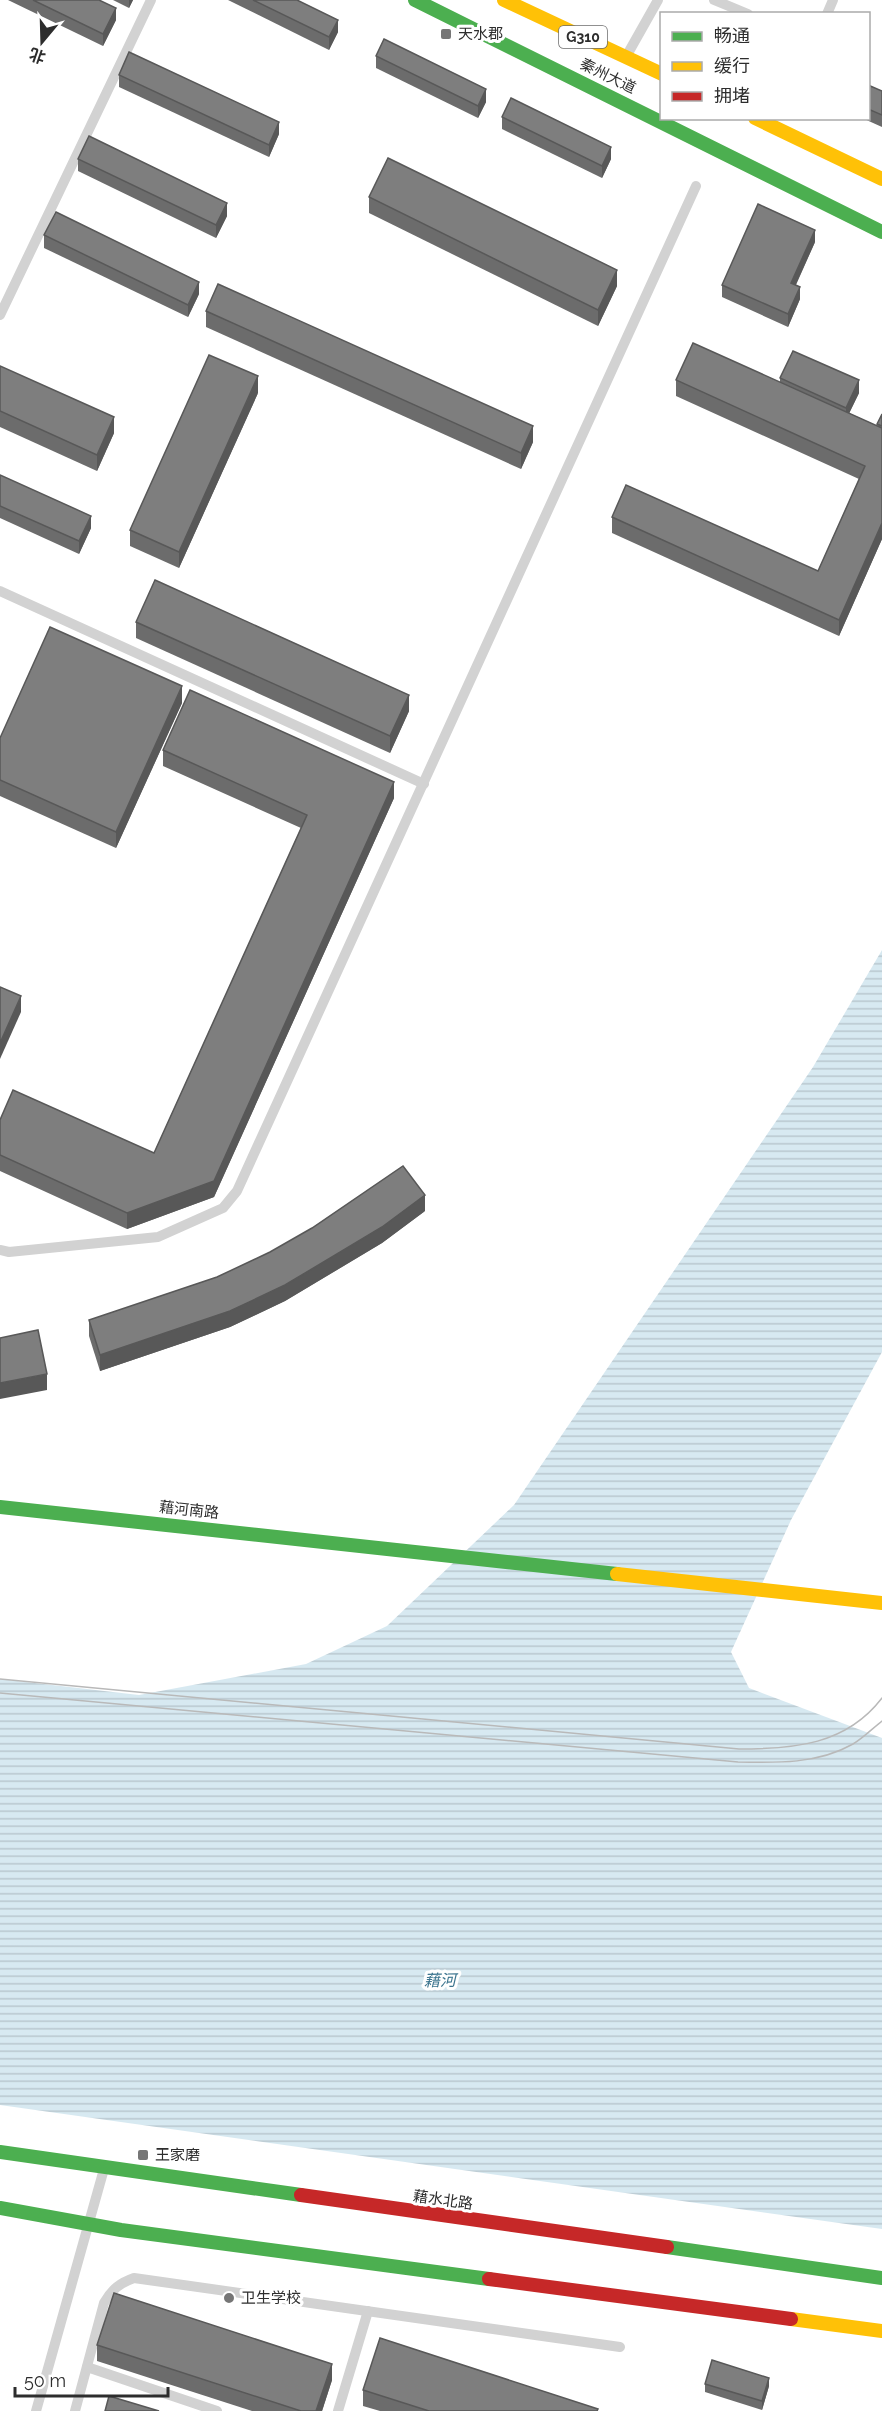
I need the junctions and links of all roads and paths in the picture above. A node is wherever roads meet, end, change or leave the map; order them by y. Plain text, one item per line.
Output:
1 (151, 0) edge
2 (415, 0) edge
3 (504, 0) edge
4 (658, 0) edge
5 (714, 0) edge
6 (743, 12) edge
7 (626, 57) junction
8 (660, 73) edge
9 (759, 120) edge
10 (882, 178) edge
11 (696, 186) dead end
12 (882, 232) edge
13 (0, 315) edge
14 (0, 591) edge
15 (424, 784) junction
16 (0, 1250) edge
17 (0, 1507) edge
18 (882, 1603) edge
19 (0, 2152) edge
20 (104, 2169) junction
21 (0, 2208) edge
22 (89, 2225) junction
23 (882, 2278) edge
24 (368, 2312) junction
25 (882, 2331) edge
26 (620, 2348) dead end
27 (87, 2367) junction
28 (36, 2411) edge
29 (75, 2411) edge
30 (217, 2411) edge
31 (338, 2411) edge

1 - 13 lane
2 - 12 main road, 秦州大道 / G310
3 - 7 main road, 秦州大道 / G310
4 - 7 lane
5 - 6 lane
7 - 8 main road, 秦州大道 / G310
9 - 10 main road
11 - 15 lane
14 - 15 lane
15 - 16 lane
17 - 18 main road, 藉河南路
19 - 20 main road, 藉水北路
20 - 22 lane
20 - 23 main road, 藉水北路
21 - 22 main road
22 - 25 main road
22 - 28 lane
24 - 26 lane
24 - 27 lane
24 - 31 lane
27 - 29 lane
27 - 30 lane

